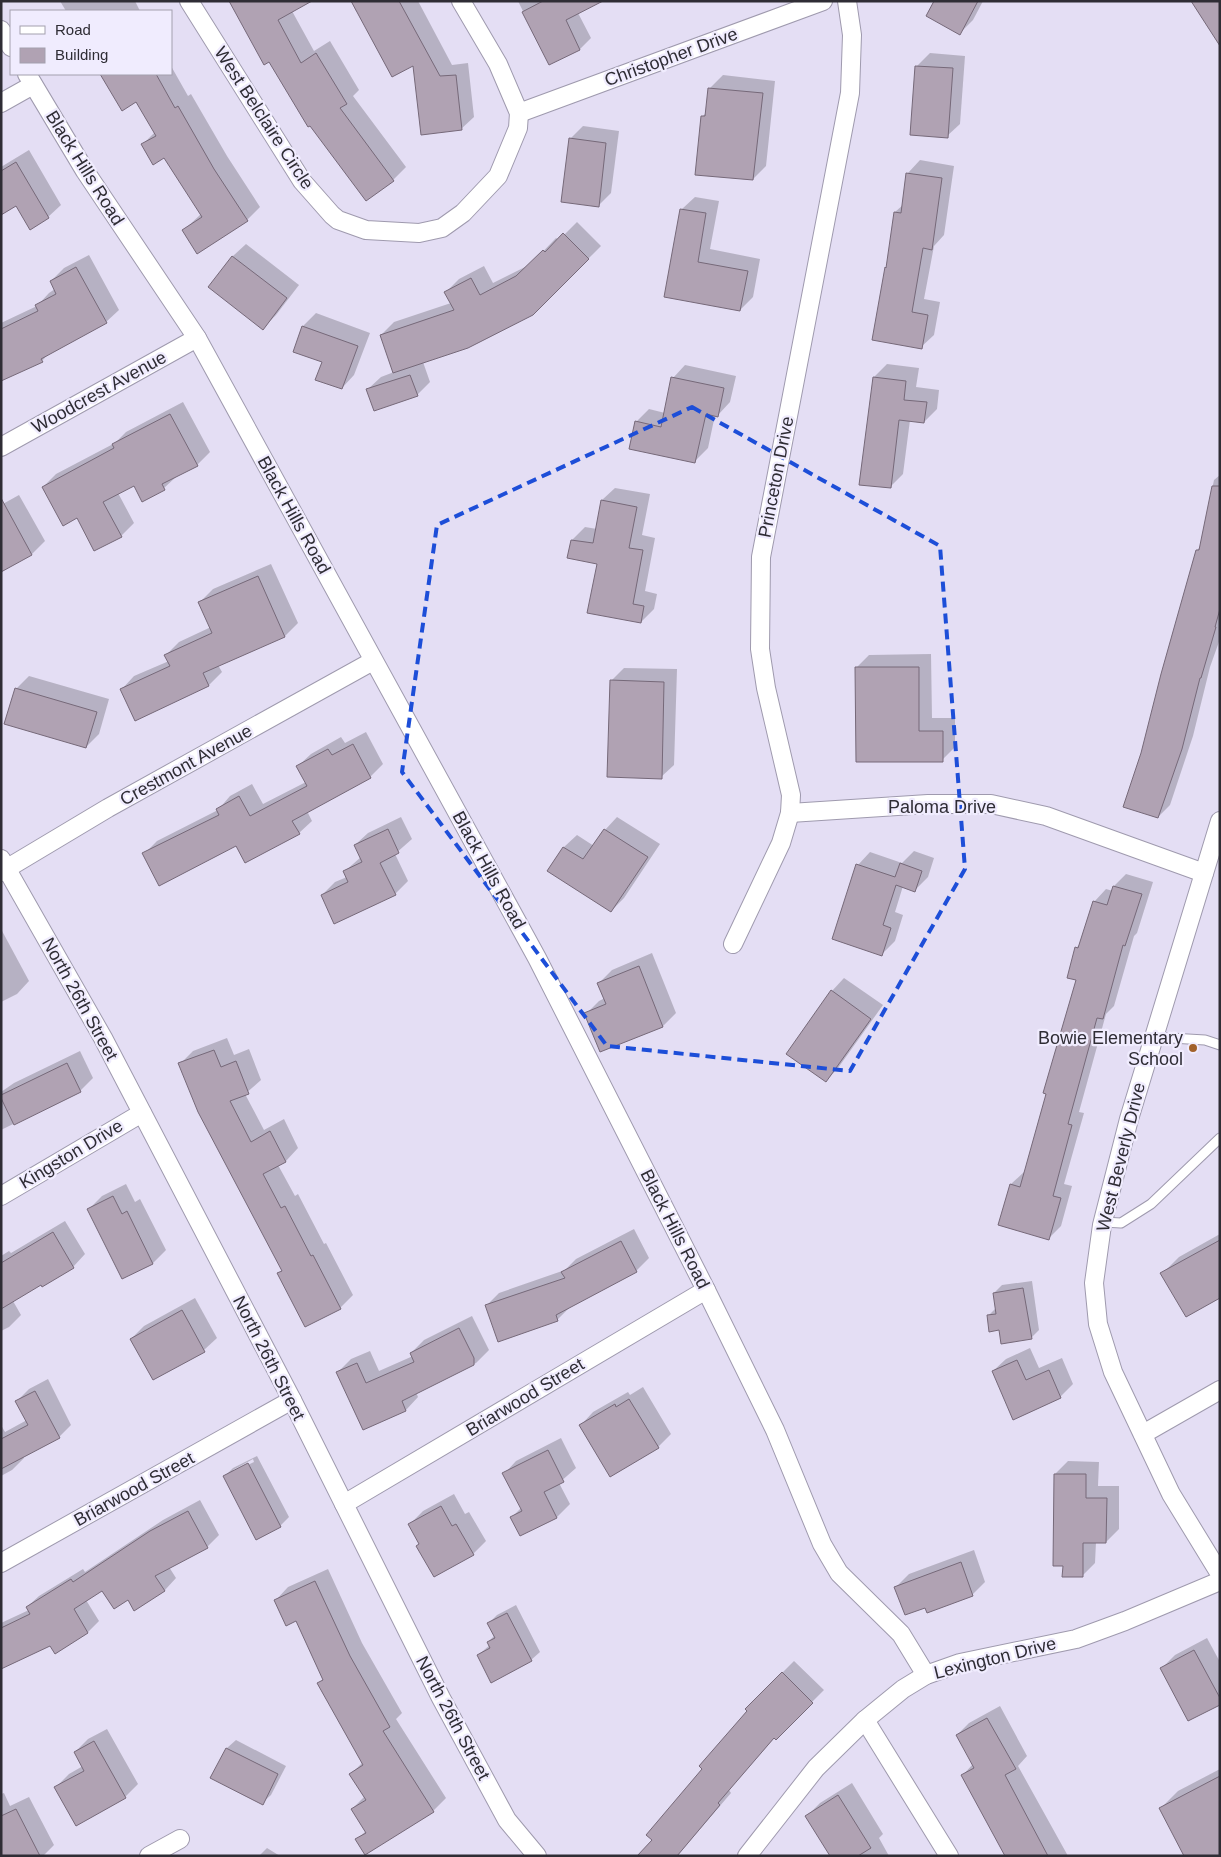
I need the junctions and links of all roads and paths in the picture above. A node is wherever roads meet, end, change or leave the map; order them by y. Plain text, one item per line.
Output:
1 (189, 1) edge
2 (461, 1) edge
3 (823, 1) edge
4 (847, 1) edge
5 (1, 30) edge
6 (10, 45) edge
7 (30, 79) edge
8 (1, 103) edge
9 (519, 114) junction
10 (197, 338) junction
11 (1, 447) edge
12 (373, 661) junction
13 (790, 813) junction
14 (1220, 822) edge
15 (3, 866) edge
16 (1204, 873) junction
17 (733, 944) dead end
18 (1154, 1037) junction
19 (1220, 1045) edge
20 (142, 1113) junction
21 (1220, 1138) edge
22 (1, 1196) edge
23 (1103, 1222) junction
24 (706, 1290) junction
25 (1220, 1390) edge
26 (292, 1400) junction
27 (1142, 1434) junction
28 (344, 1504) junction
29 (1, 1563) edge
30 (1220, 1574) edge
31 (1220, 1581) edge
32 (926, 1675) junction
33 (865, 1720) junction
34 (180, 1839) dead end
35 (149, 1856) edge
36 (537, 1856) edge
37 (747, 1856) edge
38 (949, 1856) edge

1 - 9 street, West Belclaire Circle
2 - 9 street
3 - 9 street, Christopher Drive
4 - 13 street, Princeton Drive
5 - 6 street
7 - 8 street
7 - 10 street, Black Hills Road
10 - 11 street, Woodcrest Avenue
10 - 12 street, Black Hills Road
12 - 15 street, Crestmont Avenue
12 - 24 street, Black Hills Road
13 - 16 street, Paloma Drive
13 - 17 street, Princeton Drive
14 - 16 street, West Beverly Drive
15 - 20 street, North 26th Street
16 - 18 street, West Beverly Drive
18 - 19 lane
18 - 23 street, West Beverly Drive
20 - 22 street, Kingston Drive
20 - 26 street, North 26th Street
21 - 23 lane
23 - 27 street, West Beverly Drive
24 - 28 street, Briarwood Street
24 - 32 street, Black Hills Road
25 - 27 street
26 - 28 street, North 26th Street
26 - 29 street, Briarwood Street
27 - 30 street, West Beverly Drive
28 - 36 street, North 26th Street
31 - 32 street, Lexington Drive
32 - 33 street, Lexington Drive
33 - 37 street, Lexington Drive
33 - 38 street
34 - 35 street

